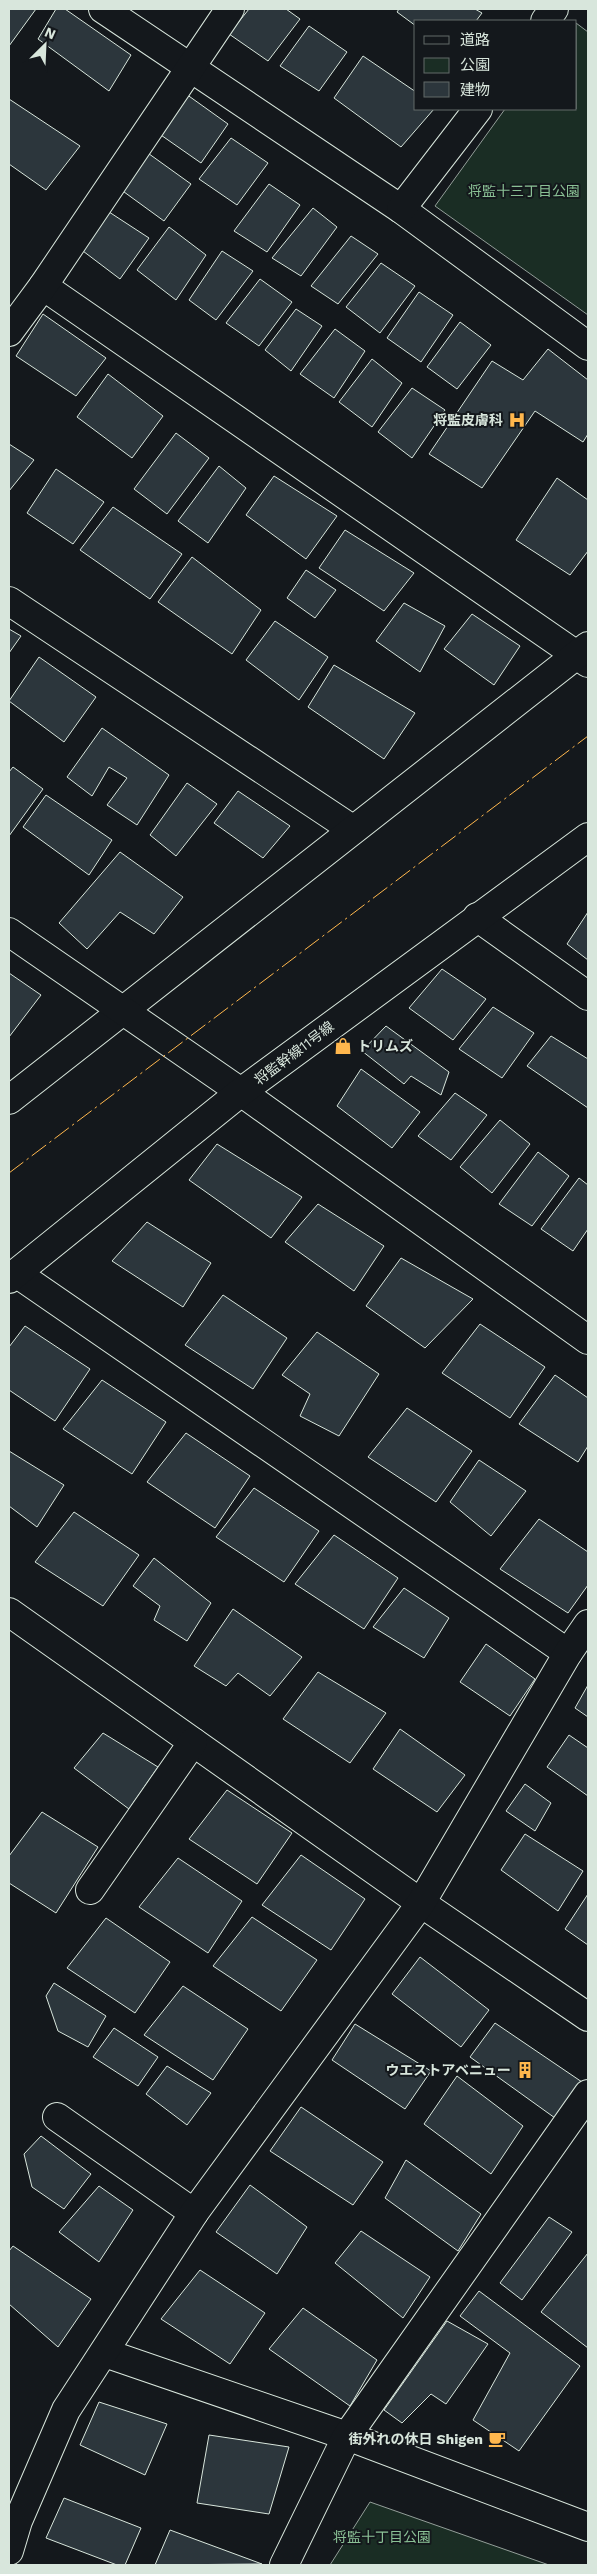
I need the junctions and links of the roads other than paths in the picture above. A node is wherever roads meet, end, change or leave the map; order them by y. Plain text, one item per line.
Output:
1 (103, 9) edge
2 (230, 9) edge
3 (554, 9) edge
4 (546, 20) edge
5 (190, 66) junction
6 (477, 110) edge
7 (401, 209) junction
8 (43, 286) junction
9 (9, 332) edge
10 (588, 346) edge
11 (9, 602) edge
12 (584, 655) edge
13 (352, 829) junction
14 (588, 837) edge
15 (477, 917) junction
16 (9, 932) edge
17 (588, 996) edge
18 (121, 1011) junction
19 (241, 1092) junction
20 (9, 1100) edge
21 (12, 1276) edge
22 (588, 1340) edge
23 (9, 1612) edge
24 (588, 1624) edge
25 (568, 1653) junction
26 (194, 1742) junction
27 (90, 1890) dead end
28 (421, 1903) junction
29 (588, 2017) edge
30 (588, 2094) edge
31 (57, 2117) dead end
32 (194, 2213) junction
33 (105, 2353) junction
34 (346, 2436) junction
35 (13, 2520) edge
36 (588, 2527) edge
37 (9, 2551) edge
38 (284, 2565) edge

1 - 5 street
2 - 5 street
3 - 4 street
5 - 7 street
5 - 8 street
6 - 7 street
7 - 10 street
8 - 9 street
8 - 12 street
11 - 13 street
12 - 13 street
13 - 18 street
14 - 15 street, 将監幹線11号線
15 - 17 street
15 - 19 street, 将監幹線11号線
16 - 18 street
18 - 19 street
18 - 20 street
19 - 21 street, 将監幹線11号線
19 - 22 street
21 - 25 street
23 - 26 street
24 - 25 street
25 - 28 street
26 - 27 street
26 - 28 street
28 - 29 street
28 - 32 street
30 - 34 street
31 - 32 street
32 - 33 street
33 - 34 street
33 - 35 street
34 - 36 street
34 - 38 street
35 - 37 street

